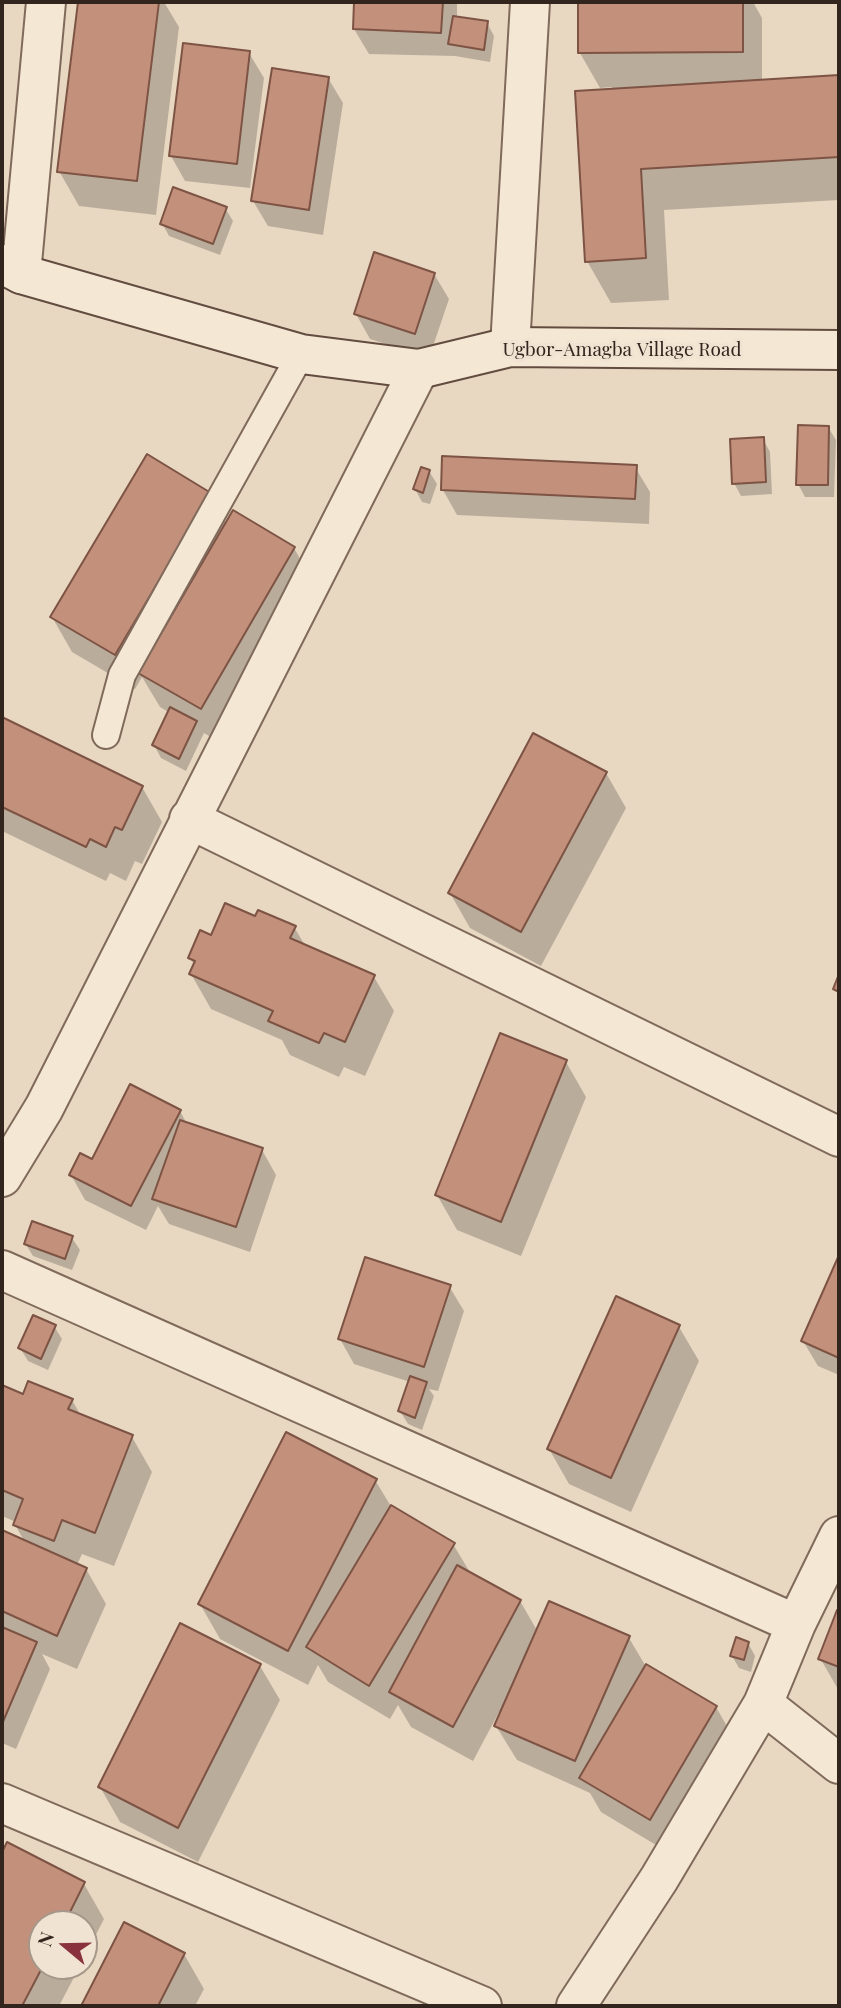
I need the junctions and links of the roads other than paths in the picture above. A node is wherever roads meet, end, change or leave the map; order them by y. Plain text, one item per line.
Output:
1 (46, 2) edge
2 (530, 2) edge
3 (12, 269) edge
4 (510, 347) junction
5 (839, 349) edge
6 (301, 354) junction
7 (419, 369) junction
8 (106, 735) dead end
9 (188, 819) junction
10 (839, 1137) edge
11 (2, 1177) edge
12 (2, 1270) edge
13 (839, 1536) edge
14 (796, 1624) junction
15 (763, 1704) junction
16 (839, 1764) edge
17 (2, 1803) edge
18 (482, 2006) edge
19 (576, 2006) edge

1 - 3 street
2 - 4 street
3 - 6 street, Ugbor-Amagba Village Road
4 - 5 street, Ugbor-Amagba Village Road
4 - 7 street, Ugbor-Amagba Village Road
6 - 7 street, Ugbor-Amagba Village Road
6 - 8 lane
7 - 9 street
9 - 10 street
9 - 11 street
12 - 14 street
13 - 14 street
14 - 15 street
15 - 16 street
15 - 19 street
17 - 18 street

